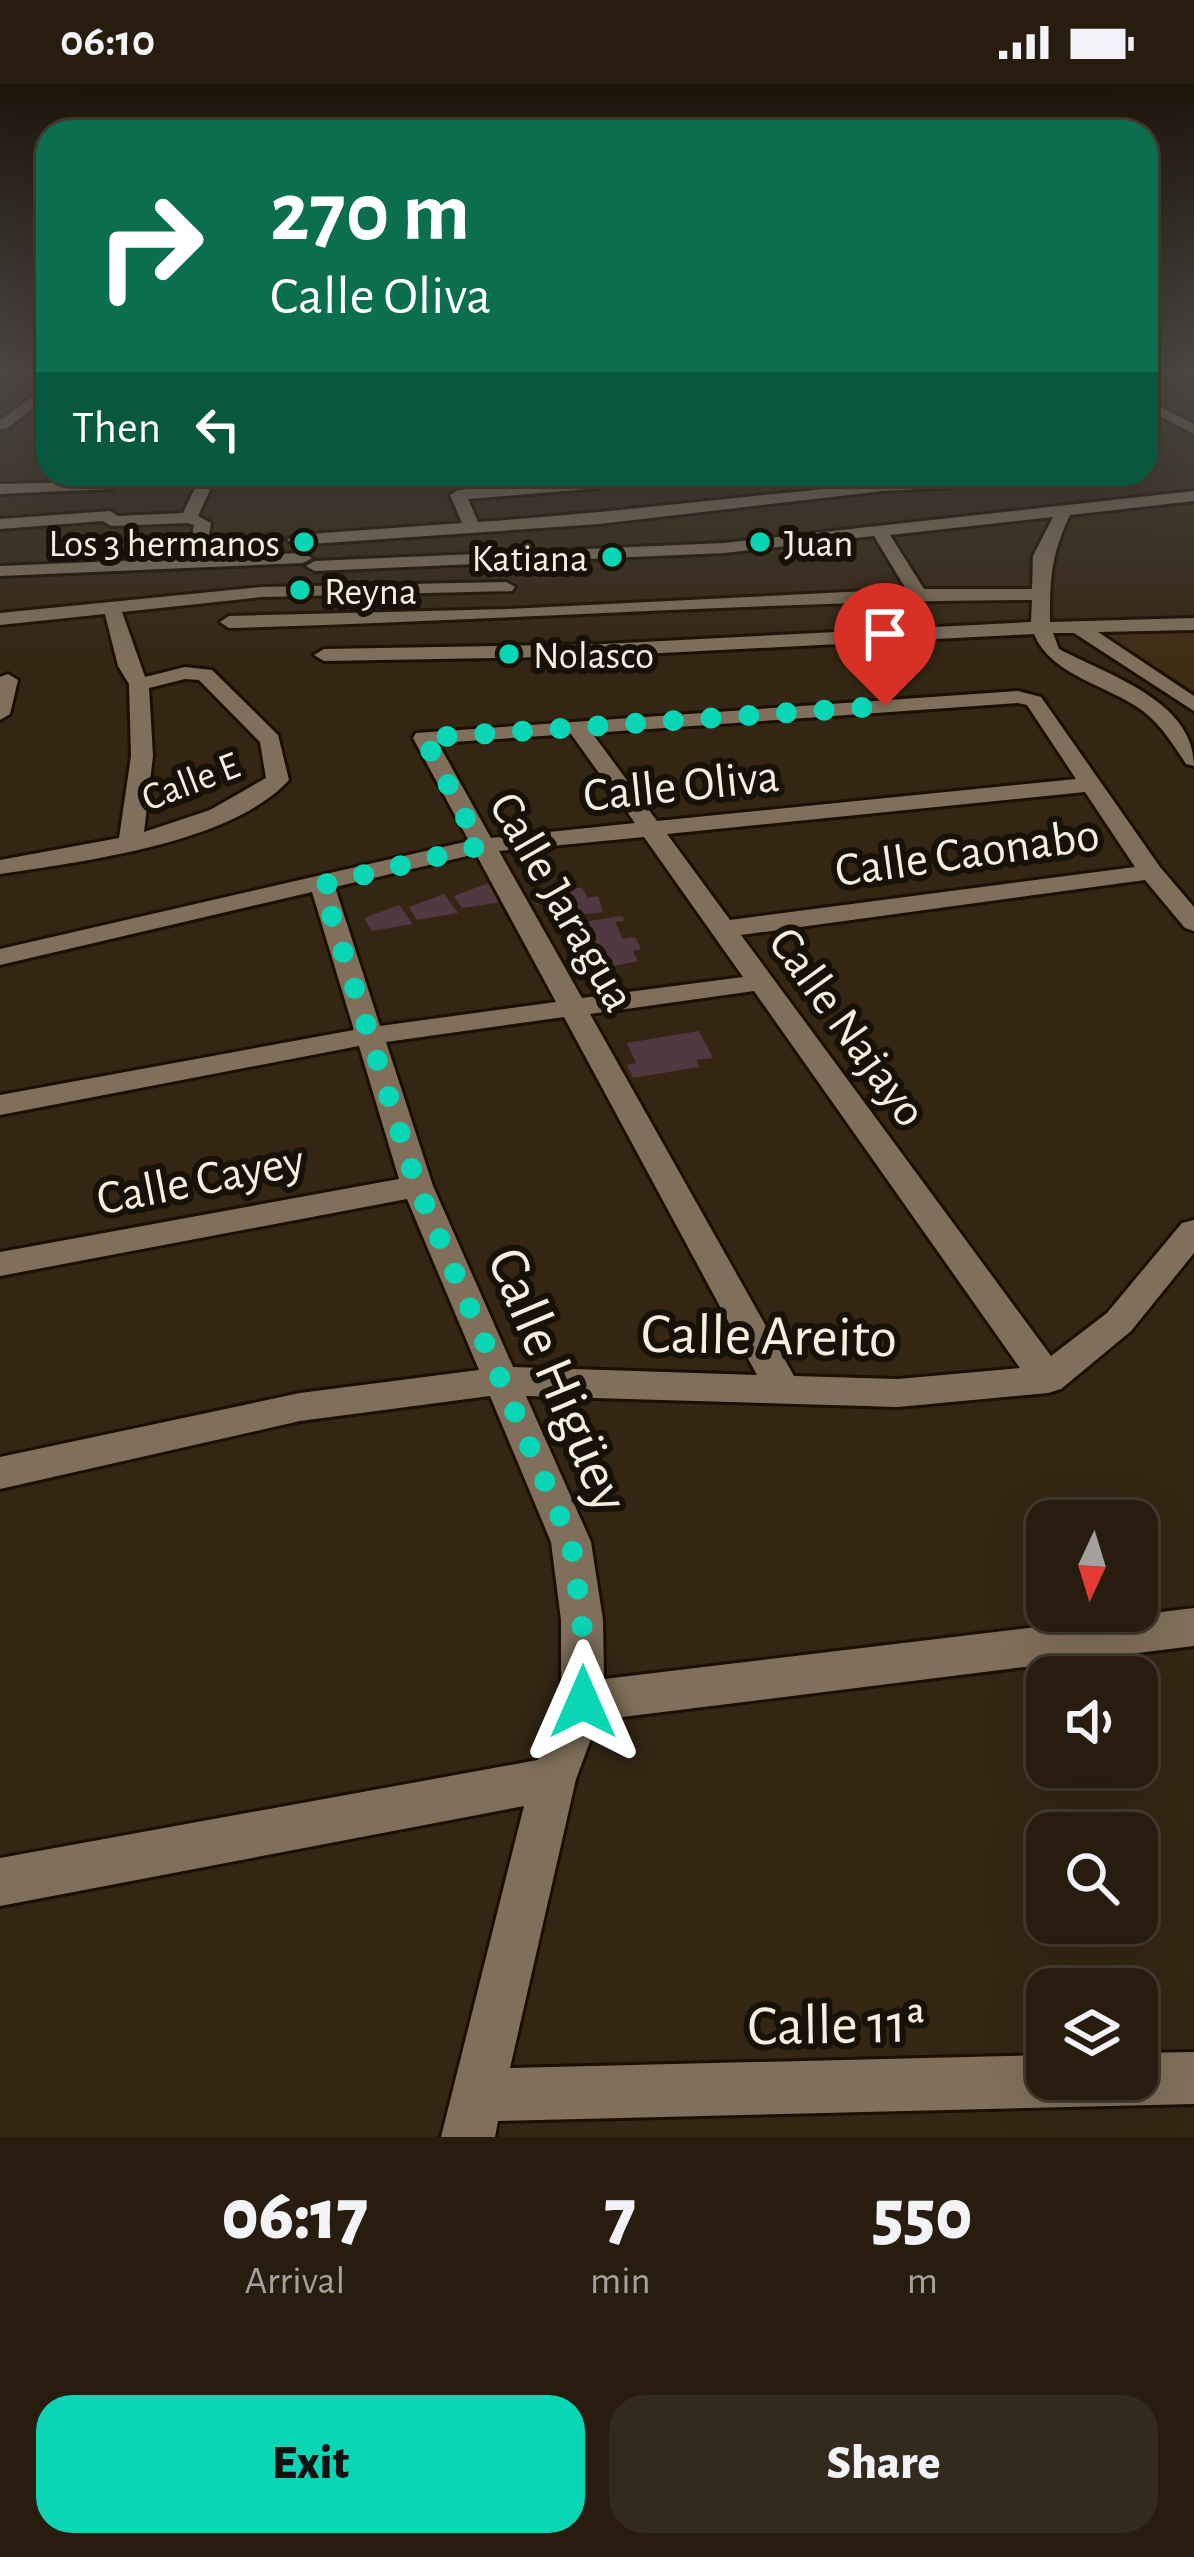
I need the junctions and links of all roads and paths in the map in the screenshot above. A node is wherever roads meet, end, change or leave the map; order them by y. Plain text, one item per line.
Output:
1 (36, 486) edge
2 (112, 486) edge
3 (530, 486) edge
4 (601, 486) edge
5 (854, 486) edge
6 (888, 486) edge
7 (0, 489) edge
8 (857, 489) junction
9 (202, 490) dead end
10 (1194, 496) edge
11 (1065, 508) junction
12 (294, 513) dead end
13 (111, 518) junction
14 (189, 518) junction
15 (599, 519) junction
16 (0, 524) edge
17 (473, 529) junction
18 (879, 530) junction
19 (305, 555) junction
20 (196, 561) junction
21 (504, 562) junction
22 (84, 566) junction
23 (0, 571) edge
24 (506, 587) junction
25 (310, 593) junction
26 (918, 594) junction
27 (1045, 594) junction
28 (888, 595) junction
29 (109, 606) junction
30 (508, 615) junction
31 (0, 619) edge
32 (317, 620) junction
33 (229, 622) dead end
34 (1194, 624) edge
35 (1078, 627) junction
36 (1041, 628) junction
37 (912, 632) junction
38 (511, 650) junction
39 (324, 655) junction
40 (321, 678) dead end
41 (8, 680) dead end
42 (139, 684) junction
43 (1194, 705) edge
44 (0, 714) edge
45 (577, 727) junction
46 (1194, 759) edge
47 (1094, 784) junction
48 (649, 831) junction
49 (131, 842) junction
50 (480, 846) junction
51 (0, 868) edge
52 (1151, 872) junction
53 (322, 885) junction
54 (1194, 923) edge
55 (724, 929) junction
56 (0, 956) edge
57 (763, 982) junction
58 (574, 1009) junction
59 (367, 1036) junction
60 (0, 1105) edge
61 (417, 1186) junction
62 (1194, 1232) edge
63 (0, 1264) edge
64 (1048, 1378) junction
65 (501, 1382) junction
66 (785, 1392) junction
67 (0, 1473) edge
68 (1194, 1627) edge
69 (583, 1702) junction
70 (554, 1779) junction
71 (0, 1882) edge
72 (1194, 2078) edge
73 (474, 2116) edge

1 - 7 street
2 - 13 street
3 - 17 street
4 - 15 street
5 - 8 street
6 - 8 street
8 - 15 street
9 - 14 street
10 - 11 street
11 - 18 street
11 - 27 street
12 - 19 street
13 - 14 street
13 - 16 street
13 - 22 street
14 - 20 street
15 - 17 street
17 - 19 street
18 - 21 street
18 - 26 street
19 - 20 street
19 - 21 street
19 - 25 street
20 - 22 street
21 - 24 street
22 - 23 street
24 - 25 street
24 - 30 street
25 - 29 street
25 - 32 street
26 - 27 street
26 - 28 street
27 - 36 street
28 - 30 street
28 - 37 street
29 - 31 street
29 - 42 street
30 - 32 street
30 - 38 street
32 - 33 street
32 - 39 street
34 - 35 street
35 - 36 street
35 - 43 street
36 - 37 street
36 - 46 street
37 - 38 street
38 - 39 street
39 - 40 street
41 - 44 street
42 - 49 street
42 - 49 street, Calle E
45 - 47 street, Calle Jaragua
45 - 48 street, Calle Najayo
45 - 50 street, Calle Jaragua
47 - 48 street, Calle Oliva
47 - 52 street
48 - 50 street, Calle Oliva
48 - 55 street, Calle Najayo
49 - 51 street, Calle E
50 - 53 street, Calle Oliva
50 - 58 street, Calle Jaragua
52 - 54 street
52 - 55 street, Calle Caonabo
53 - 56 street, Calle Oliva
53 - 59 street, Calle Higüey
55 - 57 street, Calle Najayo
57 - 58 street
57 - 64 street, Calle Najayo
58 - 59 street
58 - 66 street, Calle Jaragua
59 - 60 street
59 - 61 street, Calle Higüey
61 - 63 street, Calle Cayey
61 - 65 street, Calle Higüey
62 - 64 street
64 - 66 street, Calle Areito
65 - 66 street, Calle Areito
65 - 67 street, Calle Areito
65 - 69 street, Calle Higüey
68 - 69 street
69 - 70 street, Calle Higüey
70 - 71 street
70 - 73 street, Calle Higüey
72 - 73 street, Calle 11ª

